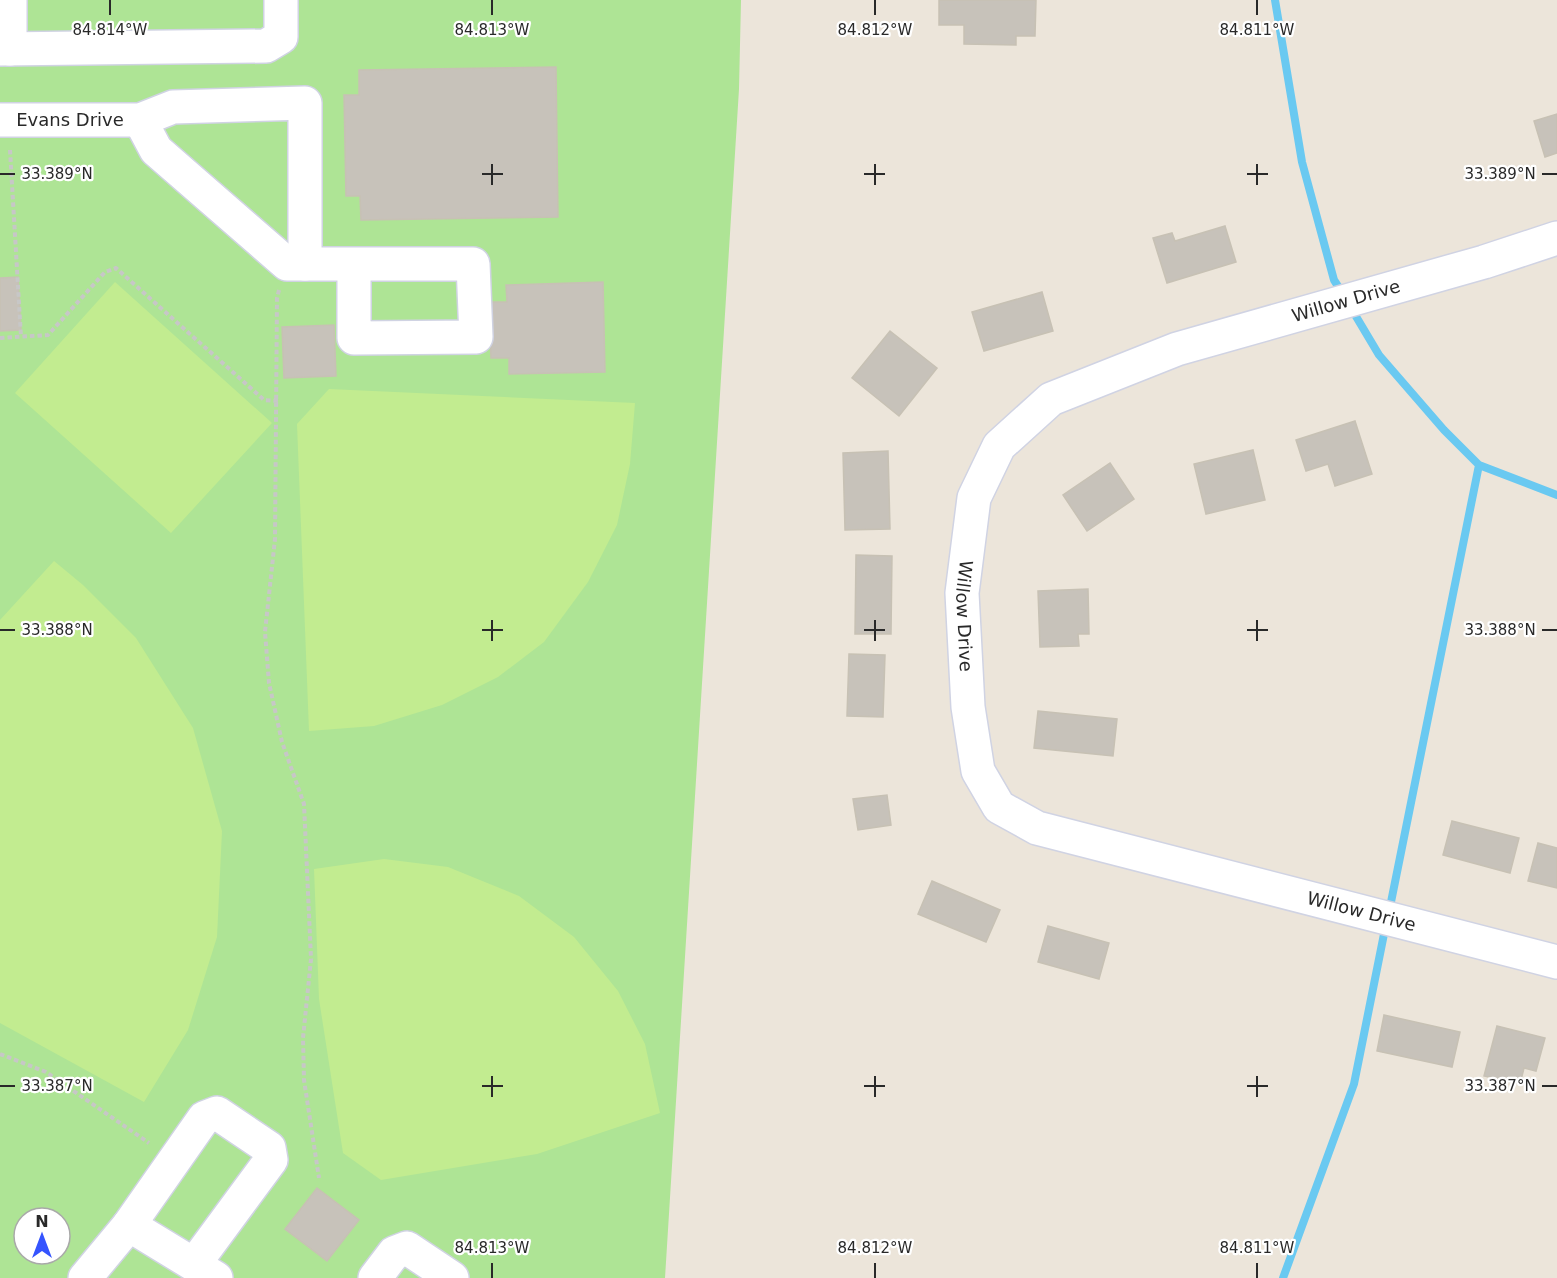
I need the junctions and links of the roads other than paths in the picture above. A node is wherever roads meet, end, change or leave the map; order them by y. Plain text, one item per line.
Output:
1 (10, 0) edge
2 (281, 0) edge
3 (5, 49) edge
4 (4, 120) edge
5 (140, 120) junction
6 (1557, 238) edge
7 (296, 264) junction
8 (354, 264) junction
9 (1557, 962) edge
10 (129, 1225) junction
11 (205, 1270) edge
12 (85, 1278) edge
13 (375, 1278) edge
14 (452, 1278) edge

1 - 3 street
2 - 3 street
4 - 5 street, Evans Drive
5 - 7 street
5 - 7 street
6 - 9 street, Willow Drive
7 - 8 street
8 - 8 street
10 - 11 street
10 - 11 street
10 - 12 street
13 - 14 street

